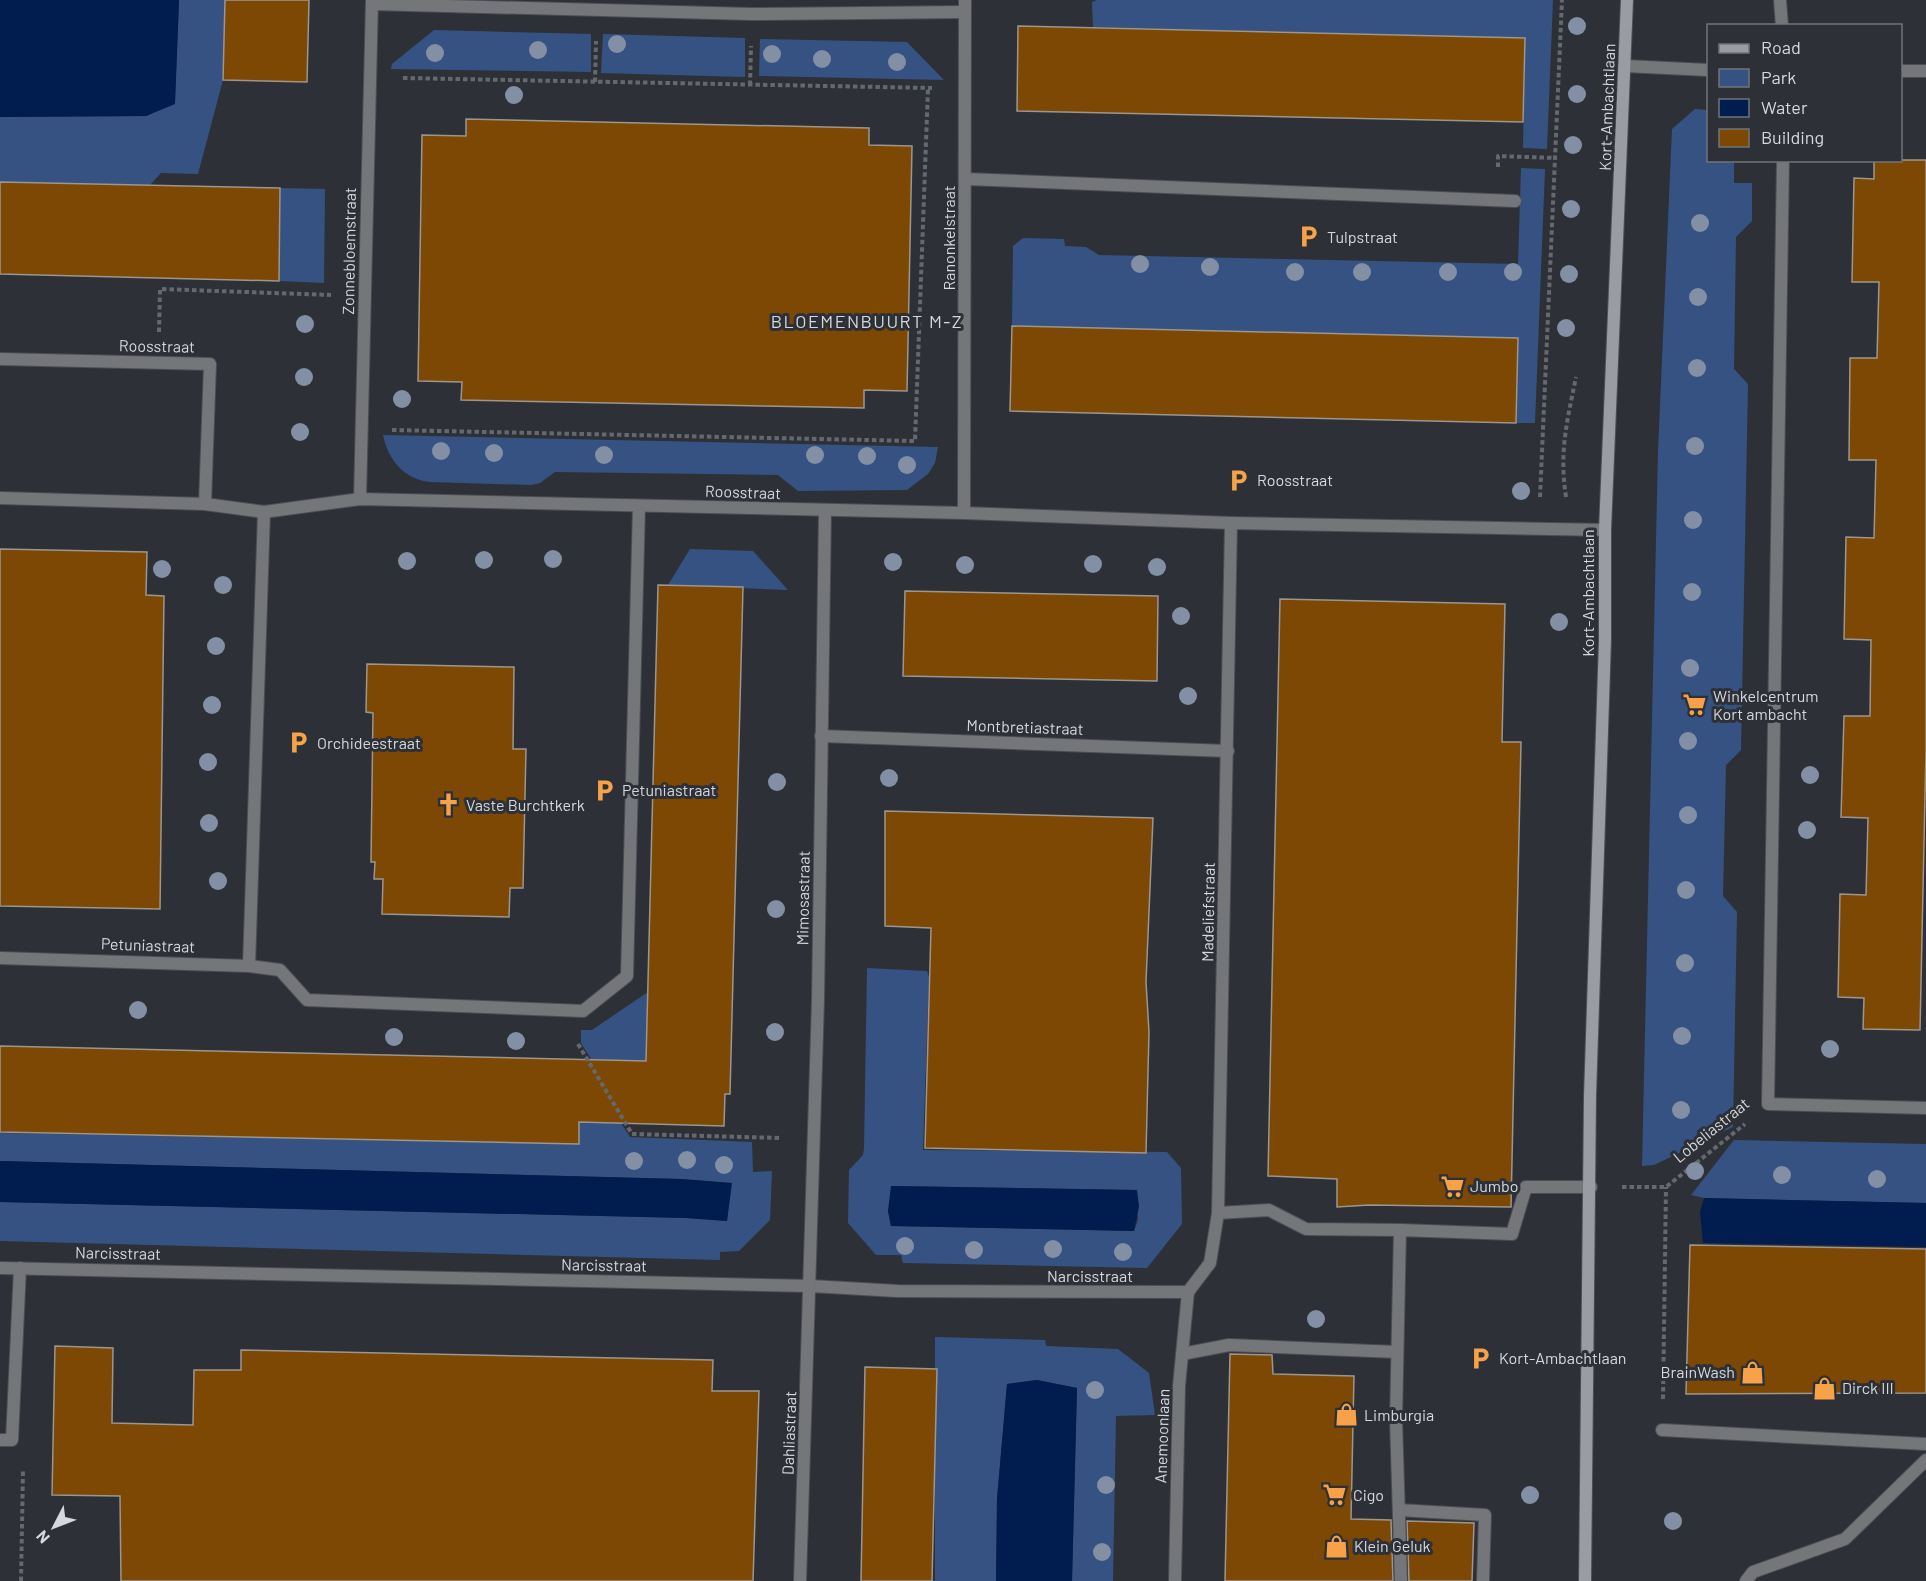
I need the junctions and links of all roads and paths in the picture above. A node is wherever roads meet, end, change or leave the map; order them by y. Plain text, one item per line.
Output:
1 (1562, 0) edge
2 (1627, 0) edge
3 (1780, 0) edge
4 (372, 2) edge
5 (965, 6) edge
6 (1782, 24) edge
7 (1625, 66) junction
8 (1707, 70) edge
9 (1902, 71) edge
10 (1926, 71) edge
11 (370, 78) junction
12 (928, 88) junction
13 (966, 89) junction
14 (1783, 162) edge
15 (966, 179) junction
16 (1515, 201) dead end
17 (332, 283) dead end
18 (332, 295) junction
19 (331, 306) dead end
20 (0, 359) edge
21 (158, 363) junction
22 (362, 421) junction
23 (0, 498) edge
24 (360, 499) junction
25 (205, 504) junction
26 (639, 506) junction
27 (825, 511) junction
28 (264, 512) junction
29 (963, 513) junction
30 (1231, 523) junction
31 (1540, 528) junction
32 (1605, 530) junction
33 (821, 736) junction
34 (1228, 751) junction
35 (0, 958) edge
36 (249, 966) junction
37 (558, 1010) junction
38 (1768, 1104) junction
39 (1926, 1108) edge
40 (814, 1138) junction
41 (1591, 1187) junction
42 (1666, 1187) junction
43 (1218, 1213) junction
44 (1400, 1230) junction
45 (0, 1268) edge
46 (20, 1268) junction
47 (811, 1286) junction
48 (1188, 1292) junction
49 (1397, 1352) junction
50 (1182, 1354) junction
51 (1662, 1430) joint
52 (6, 1440) edge
53 (1926, 1444) edge
54 (1926, 1460) edge
55 (1400, 1510) junction
56 (21, 1581) edge
57 (800, 1581) edge
58 (1175, 1581) edge
59 (1401, 1581) edge
60 (1483, 1581) edge
61 (1585, 1581) edge
62 (1746, 1581) edge

1 - 31 path
2 - 7 street, Kort-Ambachtlaan
3 - 6 street
4 - 5 street, Zonnebloemstraat
4 - 11 street, Zonnebloemstraat
5 - 13 street, Ranonkelstraat
7 - 8 street
7 - 32 street, Kort-Ambachtlaan
9 - 10 street
11 - 12 path
11 - 22 street, Zonnebloemstraat
12 - 13 path
12 - 22 path
13 - 15 street, Ranonkelstraat
14 - 38 street
15 - 16 street
15 - 29 street, Ranonkelstraat
17 - 18 path
18 - 19 path
18 - 21 path
20 - 21 street, Roosstraat
21 - 25 street, Roosstraat
22 - 24 street, Zonnebloemstraat
23 - 25 street, Roosstraat
24 - 26 street, Roosstraat
24 - 28 street, Roosstraat
25 - 28 street, Roosstraat
26 - 27 street, Roosstraat
26 - 37 street, Petuniastraat
27 - 29 street, Roosstraat
27 - 33 street, Mimosastraat
28 - 36 street
29 - 30 street, Roosstraat
30 - 31 street, Roosstraat
30 - 34 street, Madeliefstraat
31 - 32 street, Roosstraat
32 - 41 street, Kort-Ambachtlaan
33 - 34 street, Montbretiastraat
33 - 40 street, Mimosastraat
34 - 43 street, Madeliefstraat
35 - 36 street, Petuniastraat
36 - 37 street, Petuniastraat
37 - 40 path
38 - 39 street, Lobeliastraat
38 - 42 path, Lobeliastraat
40 - 47 street, Mimosastraat
41 - 42 path
41 - 44 street
41 - 61 street, Kort-Ambachtlaan
42 - 51 path
43 - 44 street
43 - 48 street, Madeliefstraat
44 - 49 street
45 - 46 street, Narcisstraat
46 - 47 street, Narcisstraat
46 - 52 street
47 - 48 street, Narcisstraat
47 - 57 street, Dahliastraat
48 - 50 street, Anemoonlaan
49 - 50 street
49 - 55 street
50 - 58 street, Anemoonlaan
51 - 53 street
52 - 56 path
54 - 62 street
55 - 59 street
55 - 60 street

